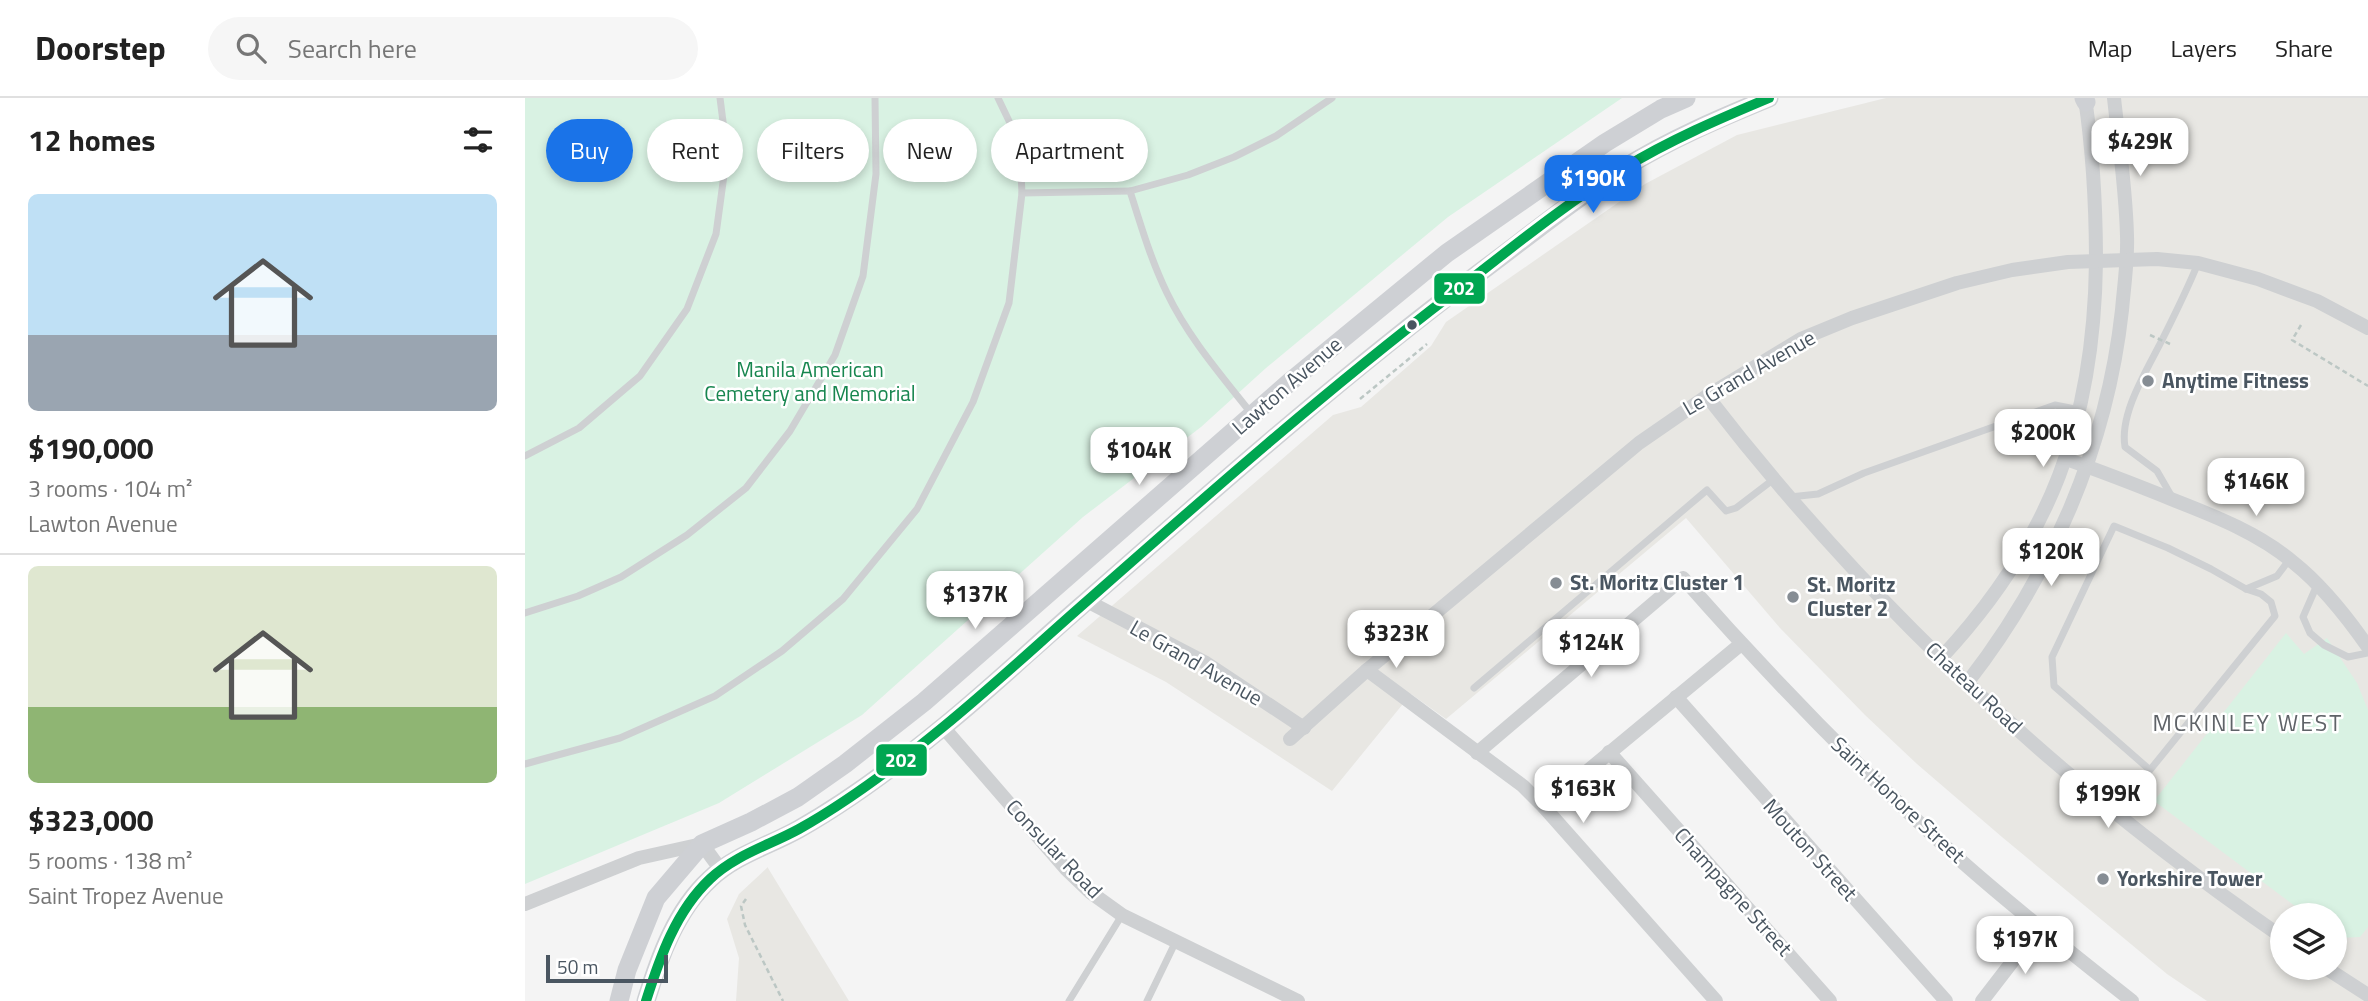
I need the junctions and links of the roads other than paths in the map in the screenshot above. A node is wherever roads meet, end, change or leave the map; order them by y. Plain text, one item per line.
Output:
1 (720, 98) edge
2 (875, 98) edge
3 (998, 98) edge
4 (1332, 98) edge
5 (1686, 98) edge
6 (1769, 98) edge
7 (2113, 98) edge
8 (2085, 99) edge
9 (1130, 191) junction
10 (1022, 193) junction
11 (2126, 260) junction
12 (2095, 261) junction
13 (2198, 263) junction
14 (2368, 327) edge
15 (1707, 396) junction
16 (2080, 410) junction
17 (1253, 415) junction
18 (525, 456) edge
19 (2066, 459) junction
20 (2087, 466) junction
21 (1774, 479) junction
22 (1790, 497) junction
23 (2174, 500) junction
24 (2290, 559) junction
25 (2318, 585) junction
26 (2246, 589) junction
27 (1087, 601) junction
28 (525, 613) edge
29 (1741, 644) junction
30 (2368, 650) edge
31 (1941, 658) junction
32 (1367, 670) junction
33 (1967, 683) junction
34 (1474, 688) dead end
35 (1676, 697) junction
36 (943, 727) junction
37 (1304, 728) junction
38 (1290, 739) dead end
39 (1477, 752) junction
40 (1609, 752) junction
41 (525, 764) edge
42 (1544, 807) junction
43 (702, 844) junction
44 (721, 870) junction
45 (525, 904) edge
46 (1122, 915) junction
47 (2039, 927) junction
48 (2270, 928) edge
49 (1175, 942) junction
50 (2347, 979) edge
51 (2366, 989) edge
52 (619, 1001) edge
53 (646, 1001) edge
54 (1069, 1001) edge
55 (1147, 1001) edge
56 (1298, 1001) edge
57 (1716, 1001) edge
58 (1830, 1001) edge
59 (1946, 1001) edge
60 (1982, 1001) edge
61 (2132, 1001) edge

1 - 18 lane
2 - 28 lane
3 - 10 lane
4 - 9 lane
5 - 17 main road, Lawton Avenue
6 - 27 main road, Lawton Avenue
7 - 11 street
8 - 12 street
9 - 10 lane
9 - 17 lane
10 - 41 lane
11 - 12 street, Le Grand Avenue
11 - 13 street, Le Grand Avenue
11 - 20 street
12 - 15 street, Le Grand Avenue
12 - 16 street
13 - 14 street, Le Grand Avenue
13 - 23 lane
15 - 21 street, Chateau Road
15 - 32 street, Le Grand Avenue
16 - 19 street
16 - 22 lane
17 - 43 main road, Lawton Avenue
19 - 20 street
19 - 31 street
20 - 23 street
20 - 33 street
21 - 22 street, Chateau Road
21 - 34 lane
22 - 31 street, Chateau Road
23 - 24 street
24 - 25 street
24 - 26 lane
25 - 30 street
25 - 30 lane
26 - 26 lane
27 - 36 main road, Lawton Avenue
27 - 37 street, Le Grand Avenue
29 - 35 street
29 - 39 street, Saint Honore Street
29 - 47 street, Saint Honore Street
31 - 33 street, Chateau Road
32 - 37 street, Le Grand Avenue
32 - 39 street
33 - 48 street, Chateau Road
35 - 40 street
35 - 59 street, Mouton Street
36 - 44 main road, Lawton Avenue
36 - 46 street, Consular Road
37 - 38 street, Le Grand Avenue
39 - 42 street
40 - 42 street
40 - 58 street, Champagne Street
42 - 57 street
43 - 44 street
43 - 45 street
43 - 52 main road
44 - 53 main road, Lawton Avenue
46 - 49 street, Consular Road
46 - 54 lane
47 - 60 street
47 - 61 street, Saint Honore Street
49 - 55 lane
49 - 56 street, Consular Road
50 - 51 street

